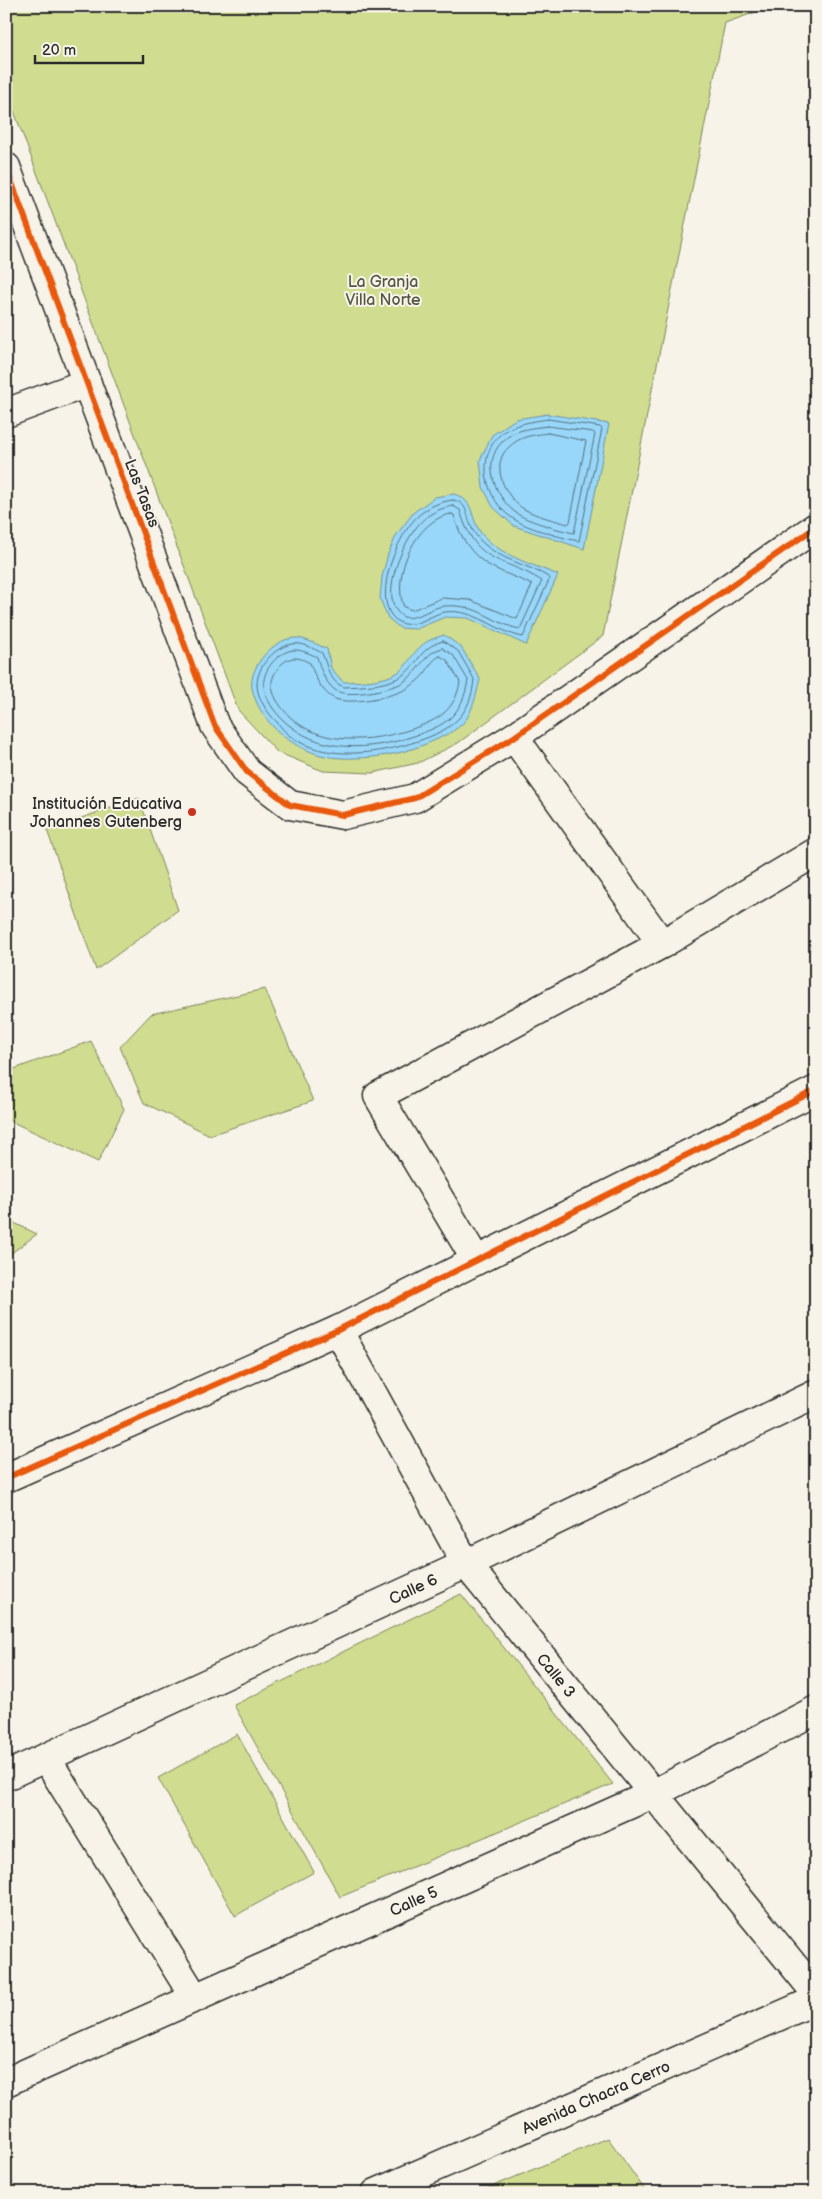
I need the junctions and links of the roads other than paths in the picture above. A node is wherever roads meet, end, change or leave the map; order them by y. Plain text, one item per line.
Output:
1 (6, 167) edge
2 (87, 383) junction
3 (6, 413) edge
4 (816, 527) edge
5 (514, 737) junction
6 (816, 852) edge
7 (662, 944) junction
8 (816, 1090) edge
9 (476, 1260) junction
10 (338, 1330) junction
11 (816, 1394) edge
12 (6, 1478) edge
13 (466, 1564) junction
14 (816, 1710) edge
15 (46, 1758) junction
16 (6, 1776) edge
17 (653, 1794) junction
18 (816, 1993) edge
19 (195, 1998) junction
20 (816, 2000) edge
21 (6, 2082) edge
22 (376, 2193) edge

1 - 2 street, Las Tasas
2 - 3 street
2 - 5 street, Las Tasas
4 - 5 street
5 - 7 street
6 - 7 street
7 - 9 street
8 - 9 street
9 - 10 street
10 - 12 street
10 - 13 street, Calle 3
11 - 13 street, Calle 6
13 - 15 street, Calle 6
13 - 17 street, Calle 3
14 - 17 street, Calle 5
15 - 16 street, Calle 6
15 - 19 street
17 - 18 street, Calle 3
17 - 19 street, Calle 5
19 - 21 street, Calle 5
20 - 22 street, Avenida Chacra Cerro

